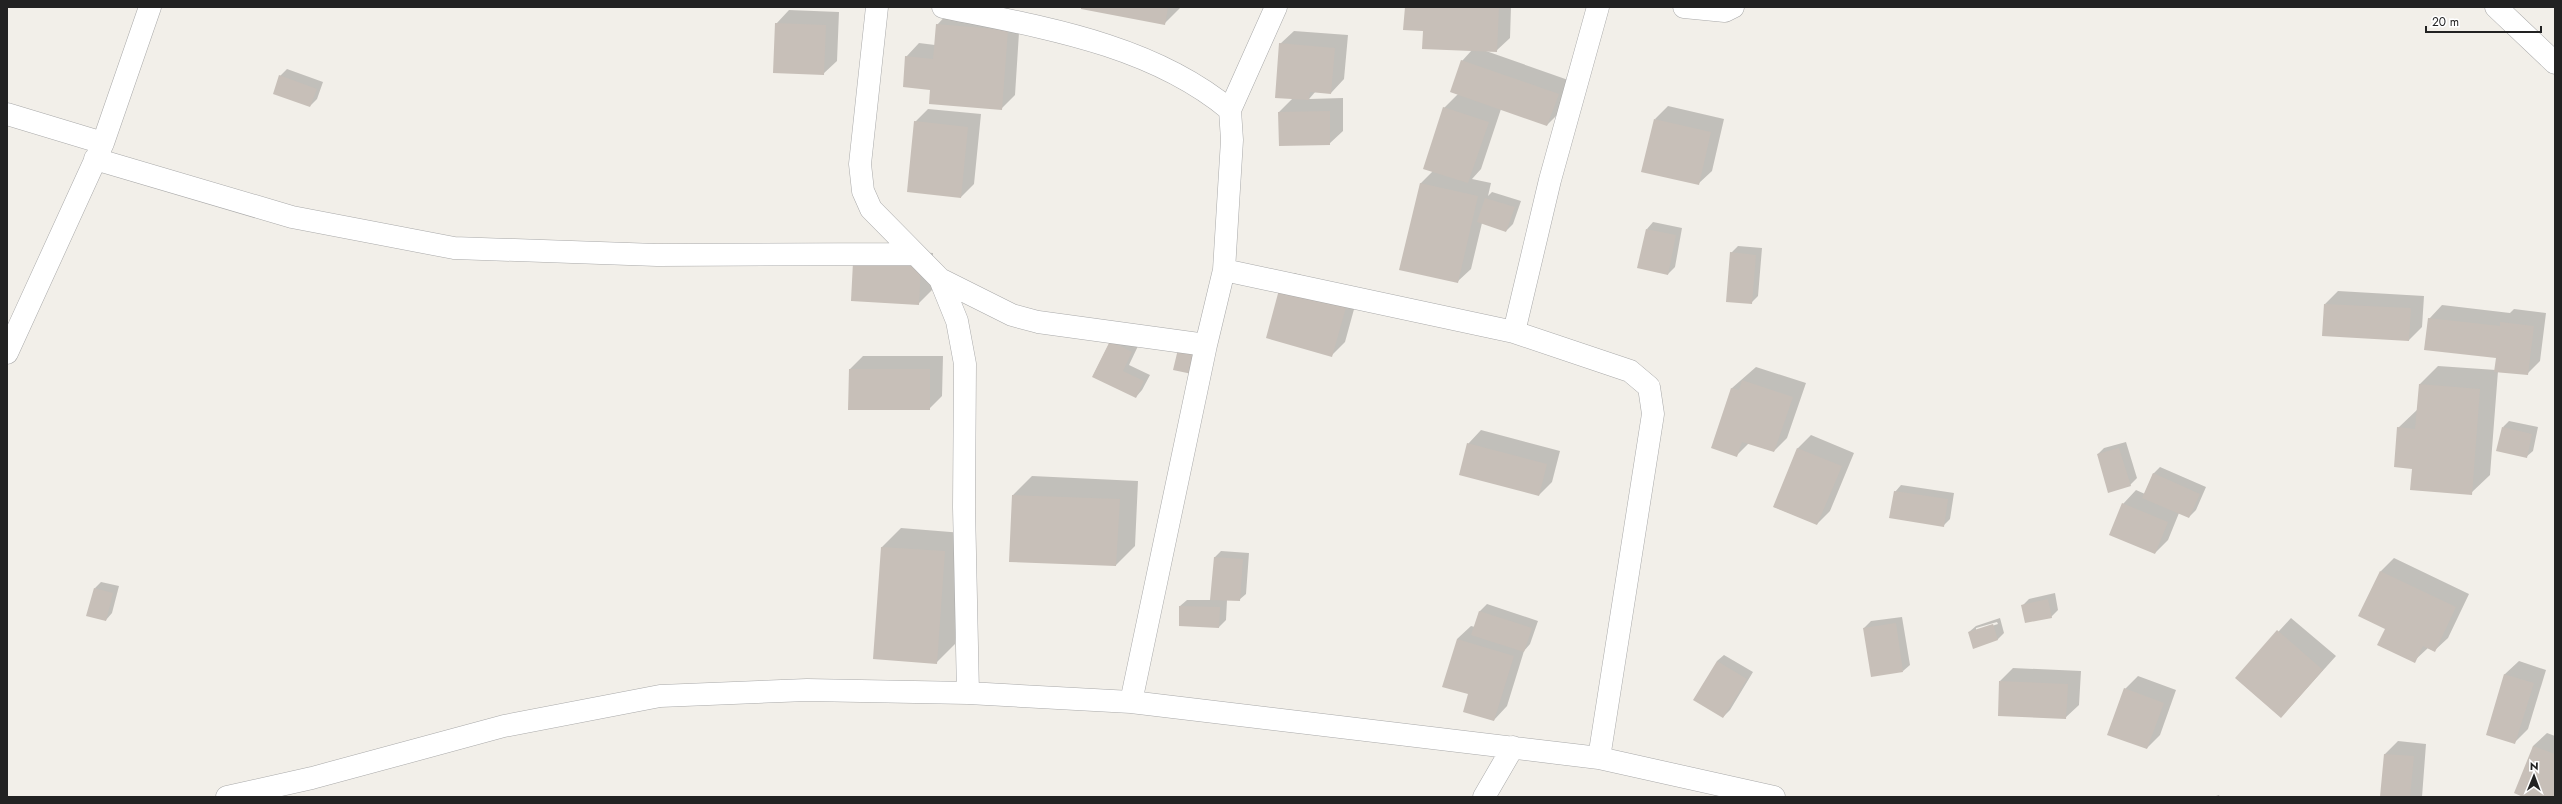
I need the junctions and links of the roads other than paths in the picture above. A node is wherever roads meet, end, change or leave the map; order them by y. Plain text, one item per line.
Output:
1 (150, 7) edge
2 (877, 7) edge
3 (943, 7) edge
4 (1276, 7) edge
5 (1598, 7) edge
6 (1684, 7) edge
7 (1733, 7) edge
8 (2496, 7) edge
9 (2555, 63) edge
10 (1230, 110) junction
11 (7, 114) edge
12 (99, 151) junction
13 (914, 254) junction
14 (1224, 270) junction
15 (940, 280) junction
16 (1514, 332) junction
17 (1206, 345) junction
18 (7, 353) edge
19 (968, 693) junction
20 (1131, 702) junction
21 (1513, 747) junction
22 (1599, 758) junction
23 (311, 787) edge
24 (227, 797) edge
25 (1484, 797) edge
26 (1774, 797) edge

1 - 12 street
2 - 13 street
3 - 10 street
4 - 10 street
5 - 16 street
6 - 7 street
8 - 9 street
10 - 14 street
11 - 12 street
12 - 13 street
12 - 18 street
13 - 15 street
14 - 16 street
14 - 17 street
15 - 17 street
15 - 19 street
16 - 22 street
17 - 20 street
19 - 20 street
19 - 23 street
20 - 21 street
21 - 22 street
21 - 25 street
22 - 26 street
23 - 24 street

